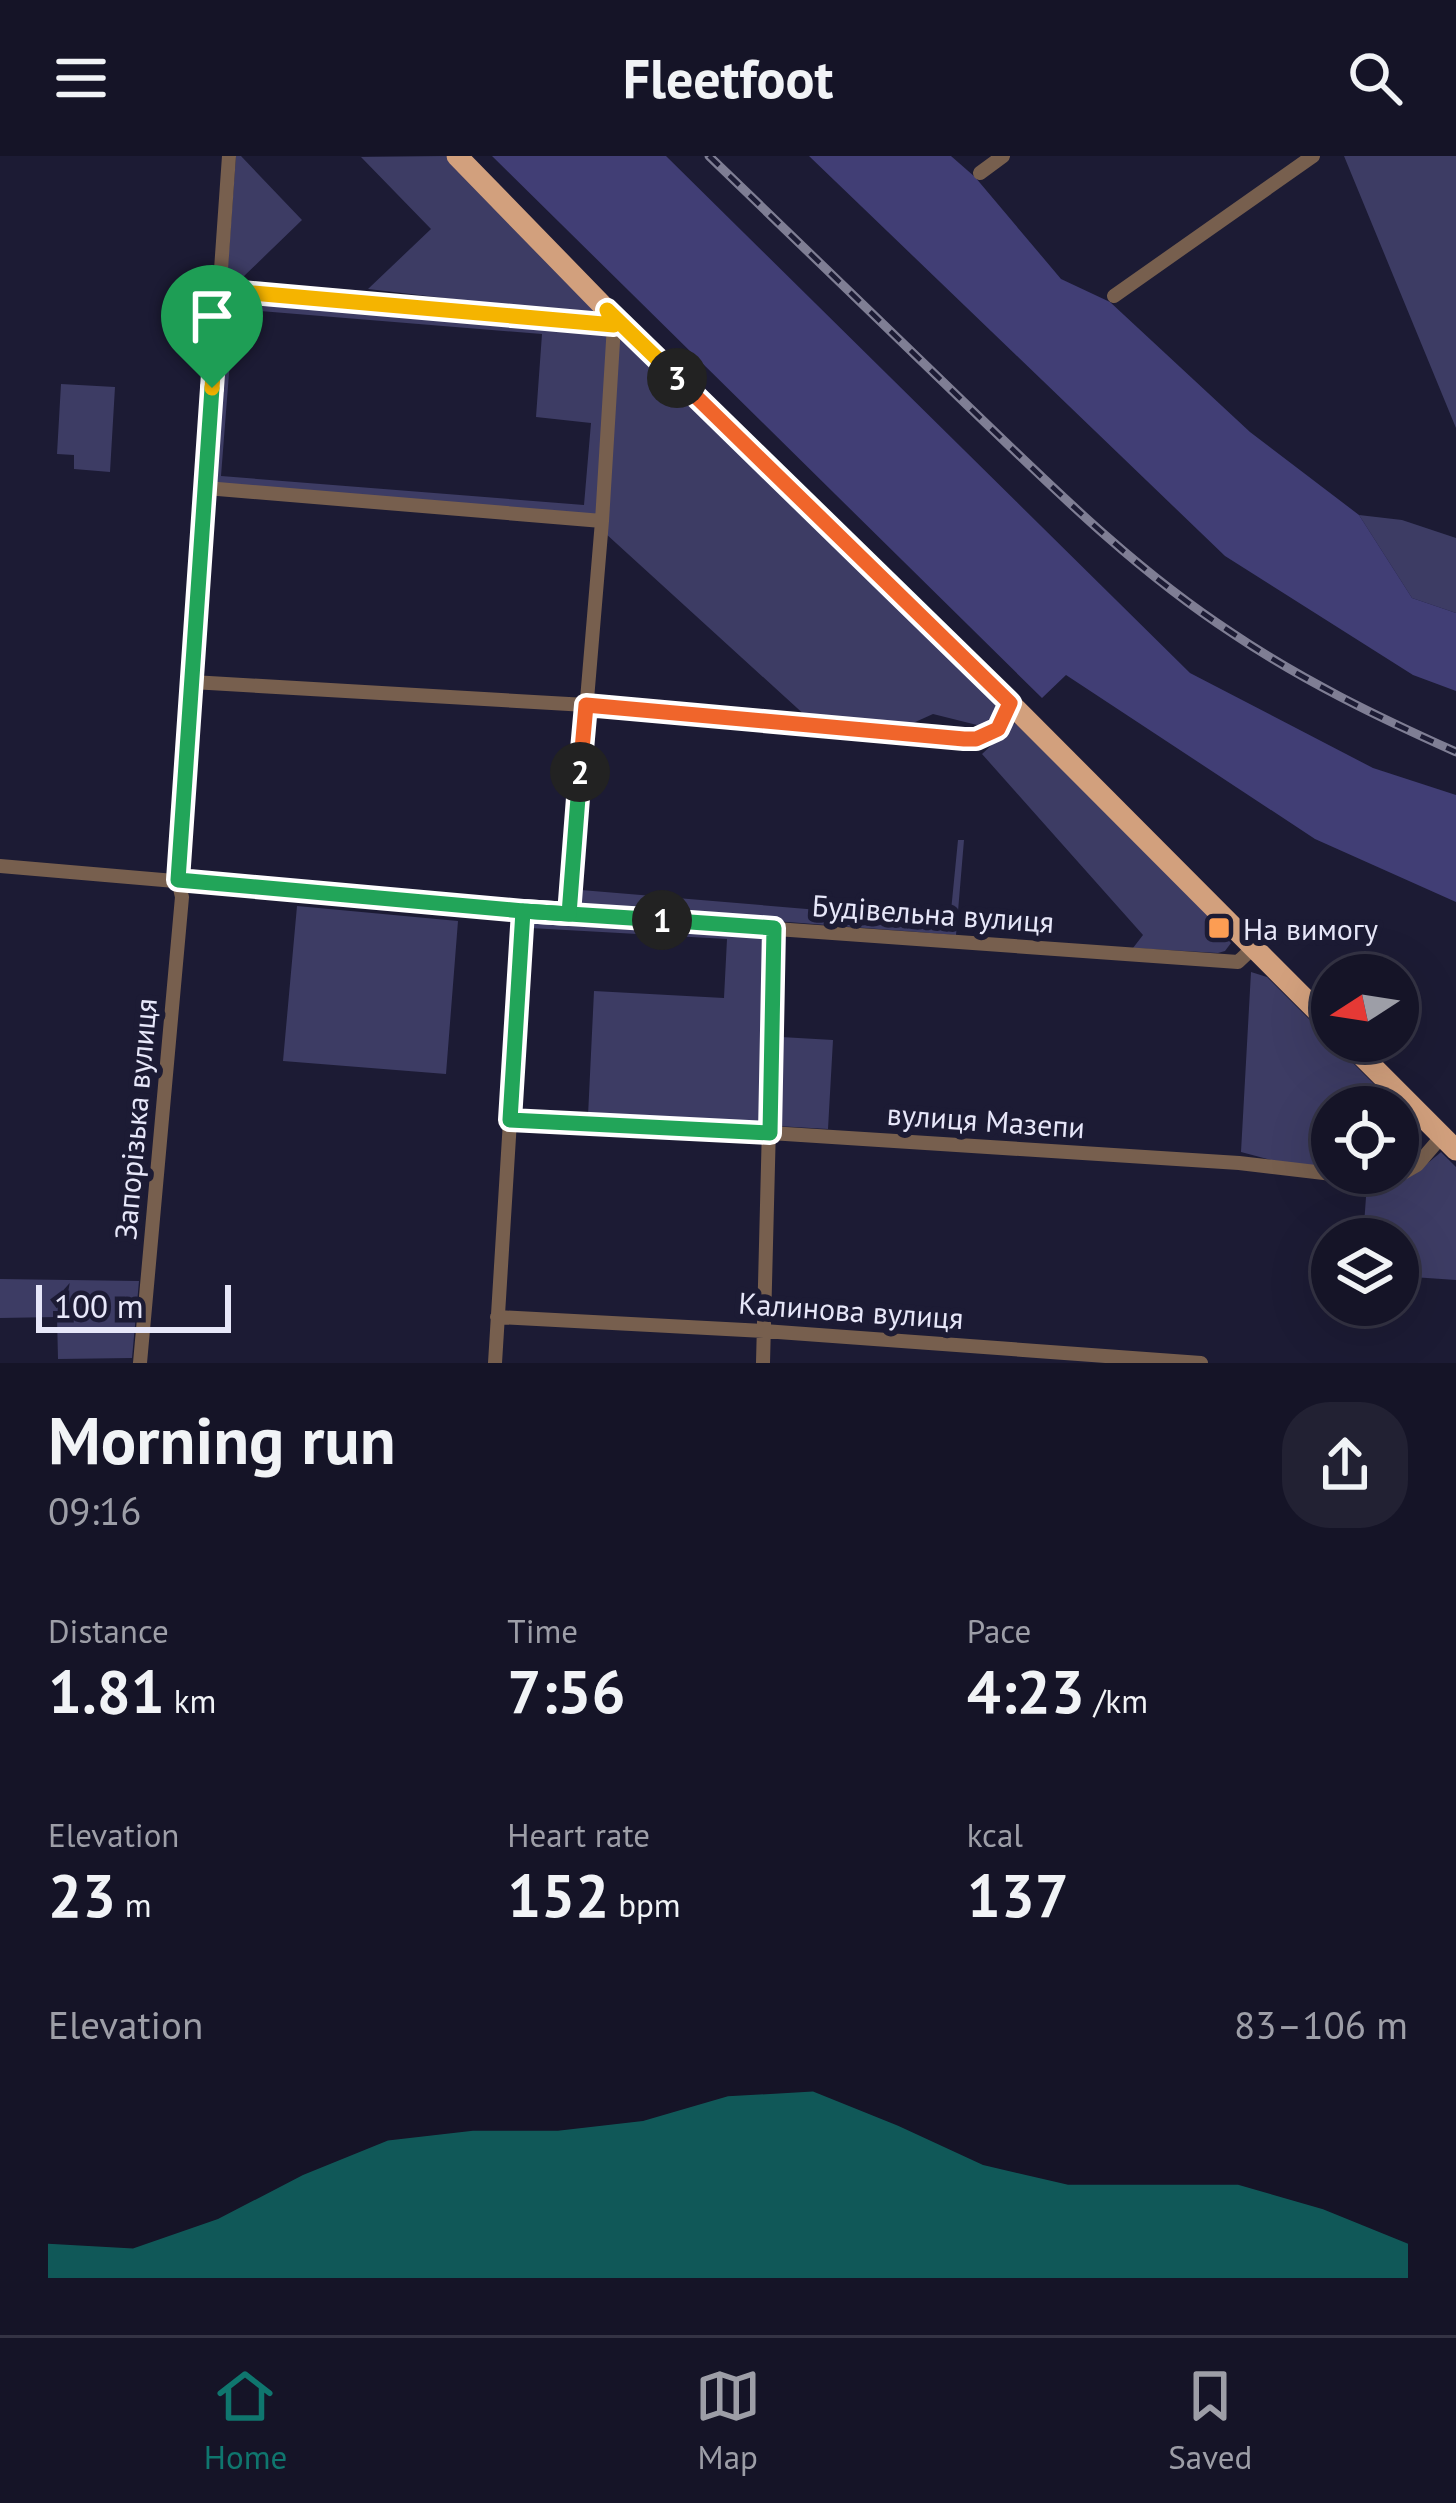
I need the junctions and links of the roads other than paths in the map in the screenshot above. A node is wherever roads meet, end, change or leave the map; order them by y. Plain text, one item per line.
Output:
1 (229, 156) edge
2 (457, 156) edge
3 (1003, 156) edge
4 (1312, 156) edge
5 (980, 173) dead end
6 (219, 290) junction
7 (1114, 296) dead end
8 (610, 318) junction
9 (206, 488) junction
10 (602, 521) junction
11 (192, 682) junction
12 (1010, 703) junction
13 (586, 705) junction
14 (0, 866) edge
15 (178, 880) junction
16 (523, 911) junction
17 (569, 914) junction
18 (774, 928) junction
19 (1254, 947) junction
20 (1311, 1005) edge
21 (1367, 1062) edge
22 (510, 1120) junction
23 (770, 1133) junction
24 (1449, 1143) edge
25 (497, 1317) junction
26 (764, 1330) junction
27 (140, 1363) edge
28 (494, 1363) edge
29 (764, 1363) edge
30 (1202, 1363) edge

1 - 6 street
2 - 8 main road
3 - 5 street
4 - 7 street
6 - 8 street
6 - 9 street
8 - 10 street
8 - 12 main road
9 - 10 street
9 - 11 street
10 - 13 street
11 - 13 street
11 - 15 street
12 - 13 street
12 - 19 main road
13 - 17 street
14 - 15 street, Будівельна вулиця
15 - 16 street, Будівельна вулиця
15 - 27 street, Запорізька вулиця
16 - 17 street, Будівельна вулиця
16 - 22 street
17 - 18 street, Будівельна вулиця
18 - 19 street, Будівельна вулиця
18 - 23 street
19 - 20 main road
21 - 24 main road
22 - 23 street, вулиця Мазепи
22 - 25 street
23 - 24 street, вулиця Мазепи
23 - 26 street
25 - 26 street, Калинова вулиця
25 - 28 street
26 - 29 street
26 - 30 street, Калинова вулиця

